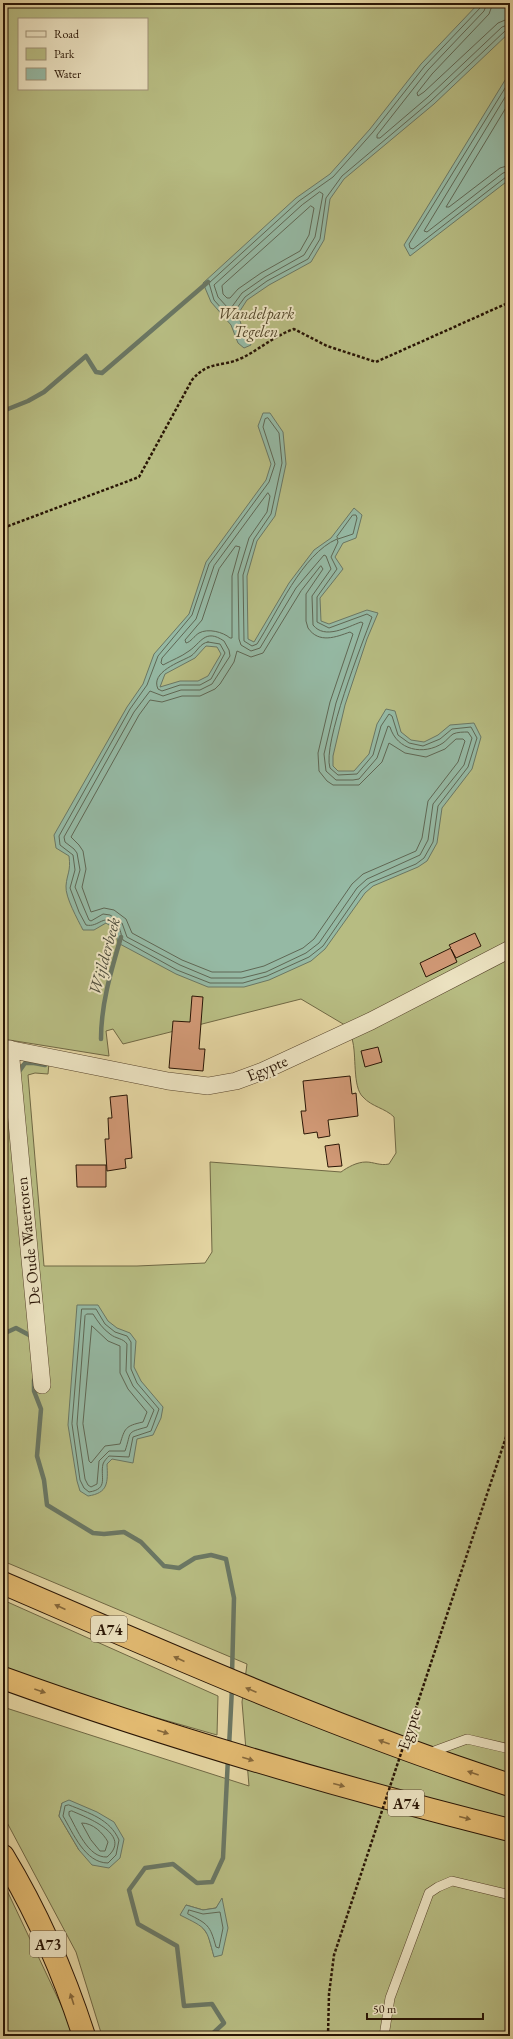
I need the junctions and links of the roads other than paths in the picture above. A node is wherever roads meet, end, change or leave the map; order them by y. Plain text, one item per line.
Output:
1 (510, 949) edge
2 (6, 1048) edge
3 (42, 1385) dead end
4 (3, 1582) edge
5 (3, 1678) edge
6 (510, 1749) edge
7 (421, 1756) junction
8 (510, 1786) edge
9 (510, 1830) edge
10 (3, 1856) edge
11 (510, 1895) edge
12 (84, 2036) edge
13 (384, 2036) edge

1 - 2 street, Egypte
2 - 3 street, De Oude Watertoren
7 -> 4 highway, A74
5 -> 9 highway, A74
6 - 7 lane
8 -> 7 highway, A74
12 -> 10 highway, A73
11 - 13 lane

